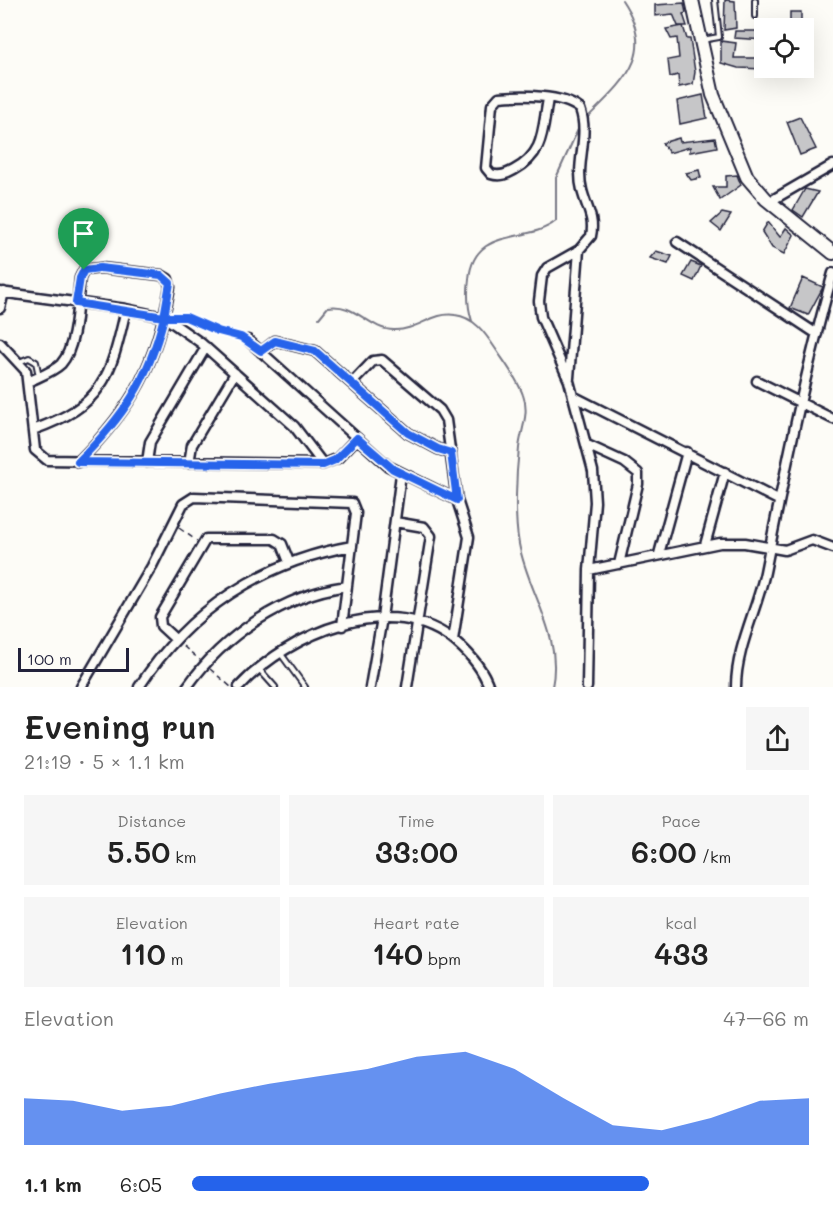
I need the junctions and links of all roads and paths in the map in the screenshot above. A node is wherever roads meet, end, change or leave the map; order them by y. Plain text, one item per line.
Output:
1 (692, 0) edge
2 (715, 0) edge
3 (754, 0) edge
4 (755, 15) dead end
5 (700, 40) junction
6 (548, 99) junction
7 (833, 165) edge
8 (769, 202) junction
9 (676, 242) dead end
10 (579, 250) junction
11 (833, 253) edge
12 (833, 273) edge
13 (2, 292) edge
14 (76, 303) junction
15 (0, 308) edge
16 (126, 309) junction
17 (164, 317) junction
18 (817, 334) junction
19 (248, 340) joint
20 (0, 344) edge
21 (206, 347) junction
22 (261, 351) junction
23 (19, 362) junction
24 (235, 373) junction
25 (39, 376) junction
26 (569, 381) junction
27 (757, 381) dead end
28 (28, 382) junction
29 (352, 383) junction
30 (573, 396) junction
31 (801, 402) junction
32 (833, 419) edge
33 (33, 430) junction
34 (357, 438) junction
35 (587, 445) junction
36 (687, 452) junction
37 (451, 453) junction
38 (78, 462) junction
39 (147, 462) junction
40 (189, 463) junction
41 (323, 465) junction
42 (725, 472) junction
43 (401, 474) junction
44 (457, 500) junction
45 (778, 500) junction
46 (395, 522) junction
47 (173, 524) junction
48 (201, 544) junction
49 (705, 545) junction
50 (352, 546) junction
51 (769, 547) junction
52 (833, 548) edge
53 (658, 554) junction
54 (289, 562) junction
55 (619, 564) junction
56 (589, 570) junction
57 (347, 586) junction
58 (382, 618) junction
59 (418, 621) junction
60 (342, 626) junction
61 (175, 639) junction
62 (453, 640) junction
63 (279, 652) junction
64 (258, 668) junction
65 (81, 687) edge
66 (139, 687) edge
67 (187, 687) edge
68 (239, 687) edge
69 (276, 687) edge
70 (305, 687) edge
71 (370, 687) edge
72 (407, 687) edge
73 (489, 687) edge
74 (587, 687) edge
75 (736, 687) edge

1 - 5 main road
2 - 5 lane
3 - 4 lane
5 - 8 main road
6 - 6 street
6 - 10 street
7 - 8 street
8 - 11 main road
9 - 18 street
10 - 26 street
10 - 26 street
12 - 18 street
13 - 14 street
13 - 15 street
14 - 16 street
14 - 17 street
14 - 25 street
16 - 17 street
16 - 33 street
17 - 19 path
17 - 21 street
17 - 38 street
18 - 31 street
19 - 22 street
20 - 23 street
21 - 24 street
21 - 39 street
22 - 29 street
22 - 34 street
23 - 25 lane
23 - 28 street
24 - 40 street
24 - 41 street
25 - 28 street
26 - 30 street
27 - 31 street
28 - 33 street
29 - 37 street
29 - 37 street
30 - 35 street
30 - 36 street
31 - 32 street
31 - 45 street
33 - 38 street
34 - 41 street
34 - 43 street
35 - 55 street
35 - 56 street
36 - 42 street
36 - 53 street
37 - 44 street
38 - 39 street
39 - 40 street
40 - 41 street
42 - 45 street
42 - 49 street
43 - 44 street
43 - 46 street
44 - 62 street
45 - 51 street
46 - 58 street
46 - 59 street
47 - 48 path
47 - 50 street
47 - 65 street
48 - 54 street
48 - 61 street
49 - 51 street
49 - 53 street
50 - 54 street
50 - 57 street
51 - 52 street
51 - 75 street
53 - 55 street
54 - 61 street
55 - 56 street
56 - 74 street
57 - 60 street
57 - 67 street
58 - 59 street
58 - 60 street
58 - 71 street
59 - 62 street
59 - 72 street
60 - 63 street
61 - 66 street
62 - 73 street
63 - 64 street
63 - 70 lane
64 - 68 street
64 - 69 lane

